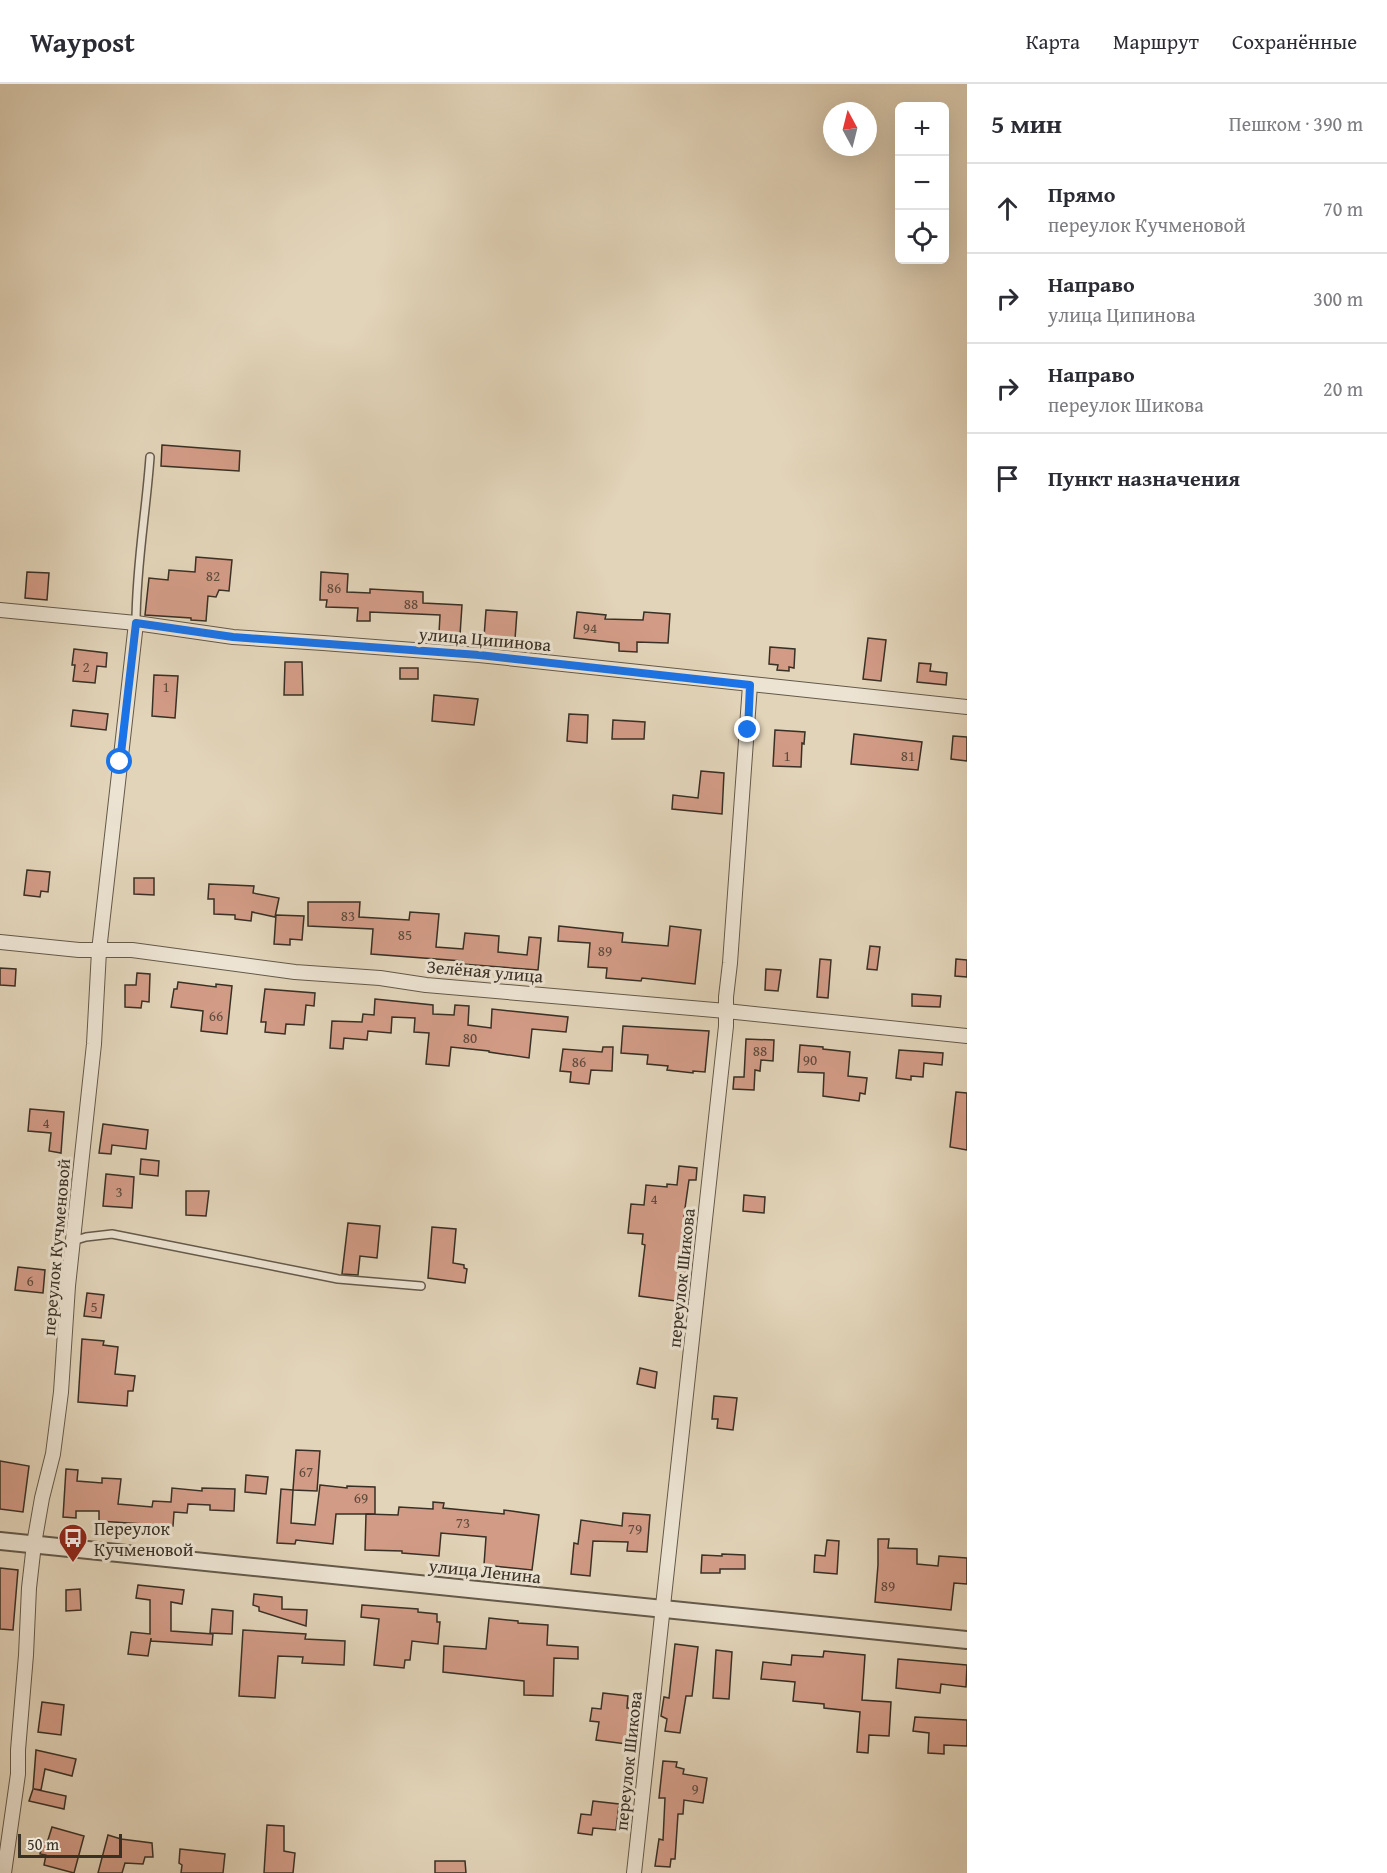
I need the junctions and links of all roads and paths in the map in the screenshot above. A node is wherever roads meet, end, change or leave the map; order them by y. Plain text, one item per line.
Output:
1 (150, 457) dead end
2 (0, 610) edge
3 (136, 623) junction
4 (750, 685) junction
5 (967, 707) edge
6 (0, 942) edge
7 (99, 951) junction
8 (726, 1011) junction
9 (967, 1036) edge
10 (73, 1241) junction
11 (421, 1286) dead end
12 (0, 1541) edge
13 (34, 1544) junction
14 (662, 1609) junction
15 (967, 1640) edge
16 (4, 1873) edge
17 (634, 1873) edge

1 - 3 lane
2 - 3 street, улица Ципинова
3 - 4 street, улица Ципинова
3 - 7 street, переулок Кучменовой
4 - 5 street, улица Ципинова
4 - 8 street, переулок Шикова
6 - 7 street, Зелёная улица
7 - 8 street, Зелёная улица
7 - 10 street, переулок Кучменовой
8 - 9 street, Зелёная улица
8 - 14 street, переулок Шикова
10 - 11 lane
10 - 13 street, переулок Кучменовой
12 - 13 street, улица Ленина
13 - 14 street, улица Ленина
13 - 16 street, переулок Кучменовой
14 - 15 street, улица Ленина
14 - 17 street, переулок Шикова

